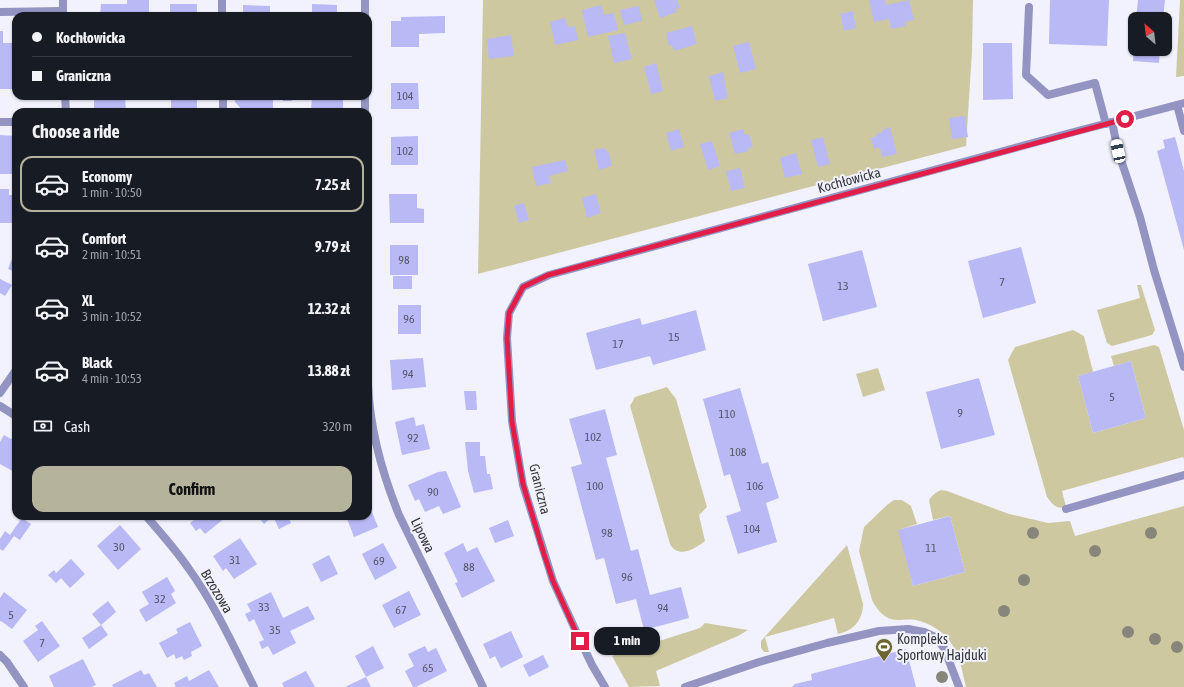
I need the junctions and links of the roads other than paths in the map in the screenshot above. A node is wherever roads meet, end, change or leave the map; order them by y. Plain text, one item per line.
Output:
1 (63, 0) edge
2 (222, 0) edge
3 (364, 0) edge
4 (1029, 7) dead end
5 (0, 12) edge
6 (12, 12) edge
7 (63, 12) edge
8 (222, 12) edge
9 (364, 12) edge
10 (1181, 104) edge
11 (0, 122) edge
12 (12, 122) edge
13 (1109, 123) junction
14 (1184, 131) edge
15 (523, 287) joint
16 (1184, 367) edge
17 (12, 376) edge
18 (0, 393) edge
19 (0, 406) edge
20 (12, 414) edge
21 (372, 427) edge
22 (1184, 476) edge
23 (1066, 509) dead end
24 (150, 520) edge
25 (0, 655) edge
26 (24, 687) edge
27 (254, 687) edge
28 (483, 687) edge
29 (605, 687) edge
30 (685, 687) edge
31 (959, 687) edge

1 - 7 street
2 - 8 street
3 - 9 street
4 - 13 street
5 - 6 street
10 - 13 street, Kochłowicka
10 - 14 street
11 - 12 street
13 - 15 street, Kochłowicka
13 - 16 street
15 - 29 street, Graniczna
17 - 18 street
19 - 20 street
21 - 28 street, Lipowa
22 - 23 street
24 - 27 street, Brzozowa
25 - 26 street
30 - 31 street

